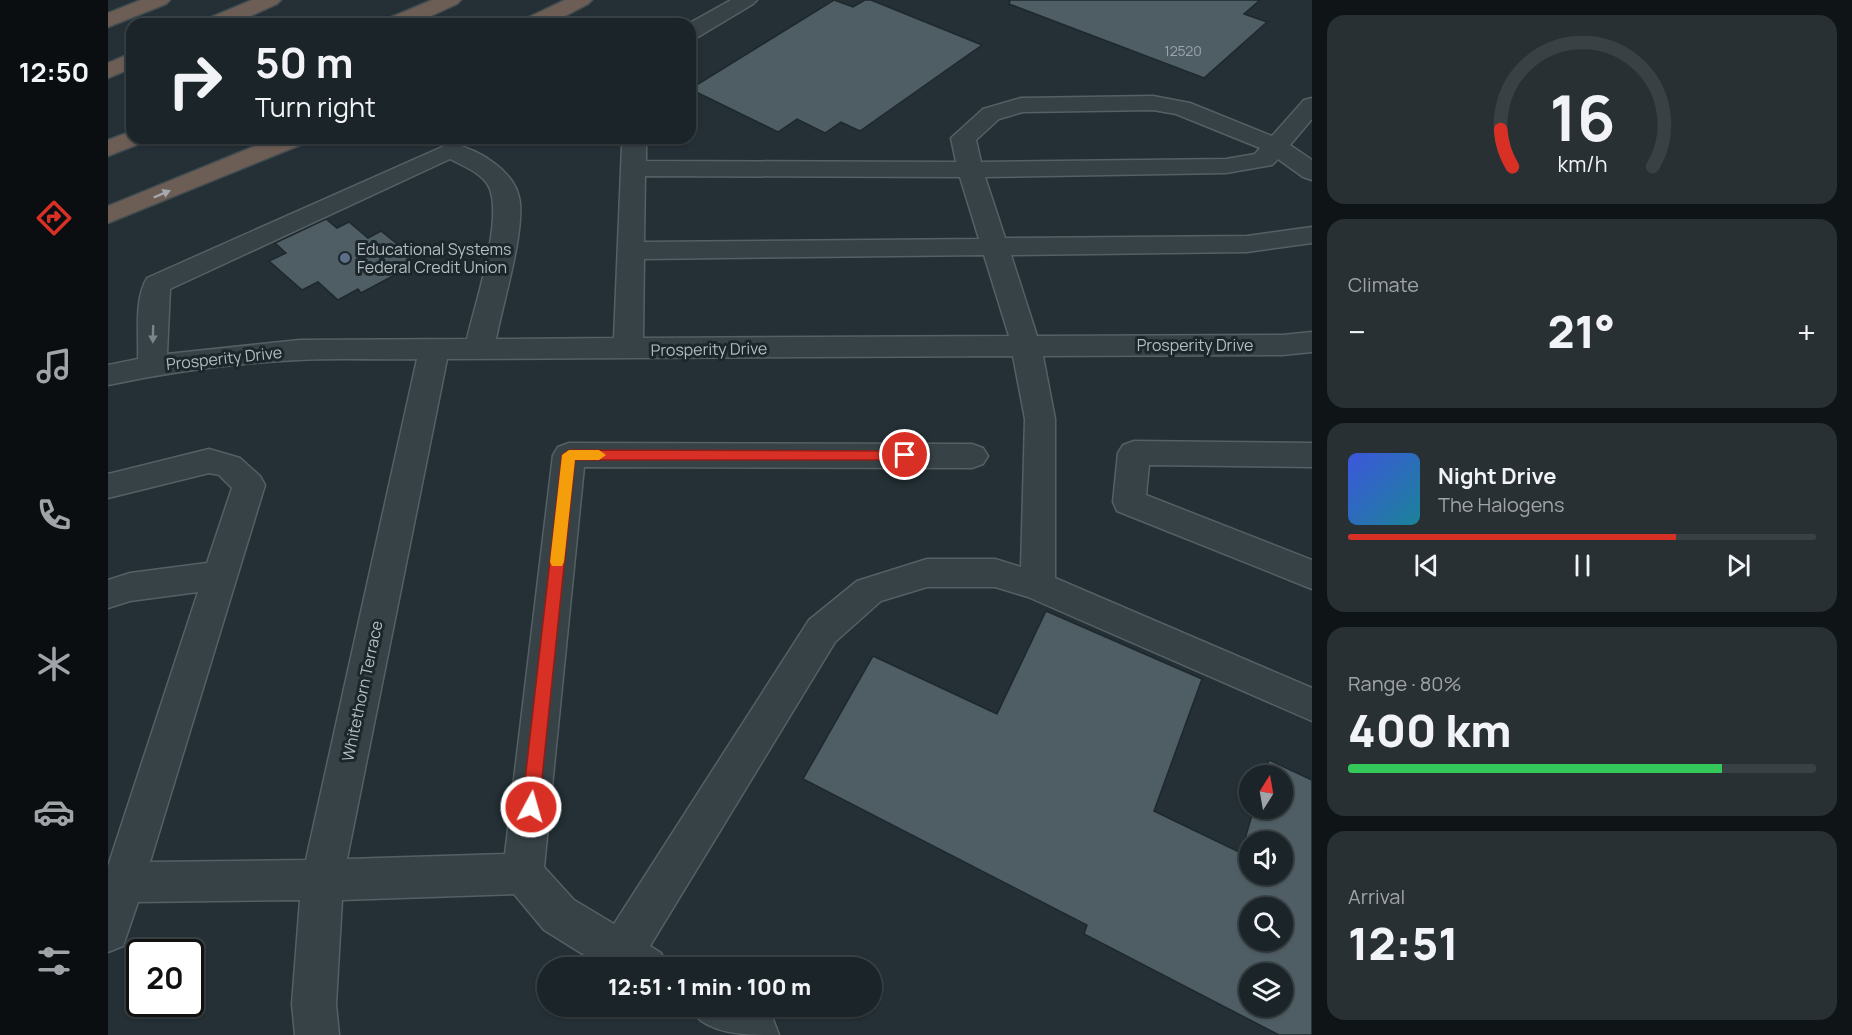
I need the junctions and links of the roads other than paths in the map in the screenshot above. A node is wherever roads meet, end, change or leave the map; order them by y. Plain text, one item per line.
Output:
1 (159, 0) edge
2 (270, 0) edge
3 (450, 0) edge
4 (581, 0) edge
5 (746, 0) edge
6 (229, 18) edge
7 (409, 18) edge
8 (544, 18) edge
9 (108, 21) edge
10 (696, 29) edge
11 (126, 63) edge
12 (108, 71) edge
13 (1312, 105) edge
14 (126, 140) edge
15 (281, 144) edge
16 (634, 144) edge
17 (1276, 146) junction
18 (108, 148) edge
19 (633, 168) junction
20 (970, 170) junction
21 (1312, 172) edge
22 (108, 215) edge
23 (1312, 235) edge
24 (995, 248) junction
25 (630, 251) junction
26 (1312, 342) edge
27 (1026, 346) junction
28 (479, 350) junction
29 (628, 350) junction
30 (434, 351) junction
31 (152, 365) junction
32 (108, 375) edge
33 (1312, 455) edge
34 (972, 456) dead end
35 (108, 486) edge
36 (221, 575) junction
37 (1312, 575) edge
38 (1038, 586) junction
39 (108, 594) edge
40 (1312, 705) edge
41 (523, 874) junction
42 (322, 880) junction
43 (124, 882) junction
44 (108, 931) edge
45 (629, 957) edge
46 (636, 957) edge
47 (728, 1017) edge
48 (317, 1035) edge
49 (757, 1035) edge

1 - 9 highway
2 - 6 highway
3 - 7 highway
4 - 8 highway
5 - 10 street
11 - 12 highway
13 - 17 street
14 - 18 highway
22 -> 15 highway
16 - 19 street
17 - 20 street
17 - 20 street
17 - 21 street
19 - 20 street
19 - 25 street
20 - 24 street
23 - 24 street
24 - 25 street
24 - 27 street
25 - 29 street
26 - 27 street, Prosperity Drive
27 - 29 street, Prosperity Drive
27 - 38 street
28 - 29 street, Prosperity Drive
28 - 30 street, Prosperity Drive
28 -> 31 street
30 - 31 street, Prosperity Drive
30 - 42 street, Whitethorn Terrace
31 - 32 street, Prosperity Drive
33 - 37 street
34 - 41 street
35 - 36 street
36 - 39 street
36 - 43 street
38 - 40 street
38 - 46 street
41 - 42 street
41 - 45 street
42 - 43 street
42 - 48 street, Whitethorn Terrace
43 - 44 street
47 - 49 street

